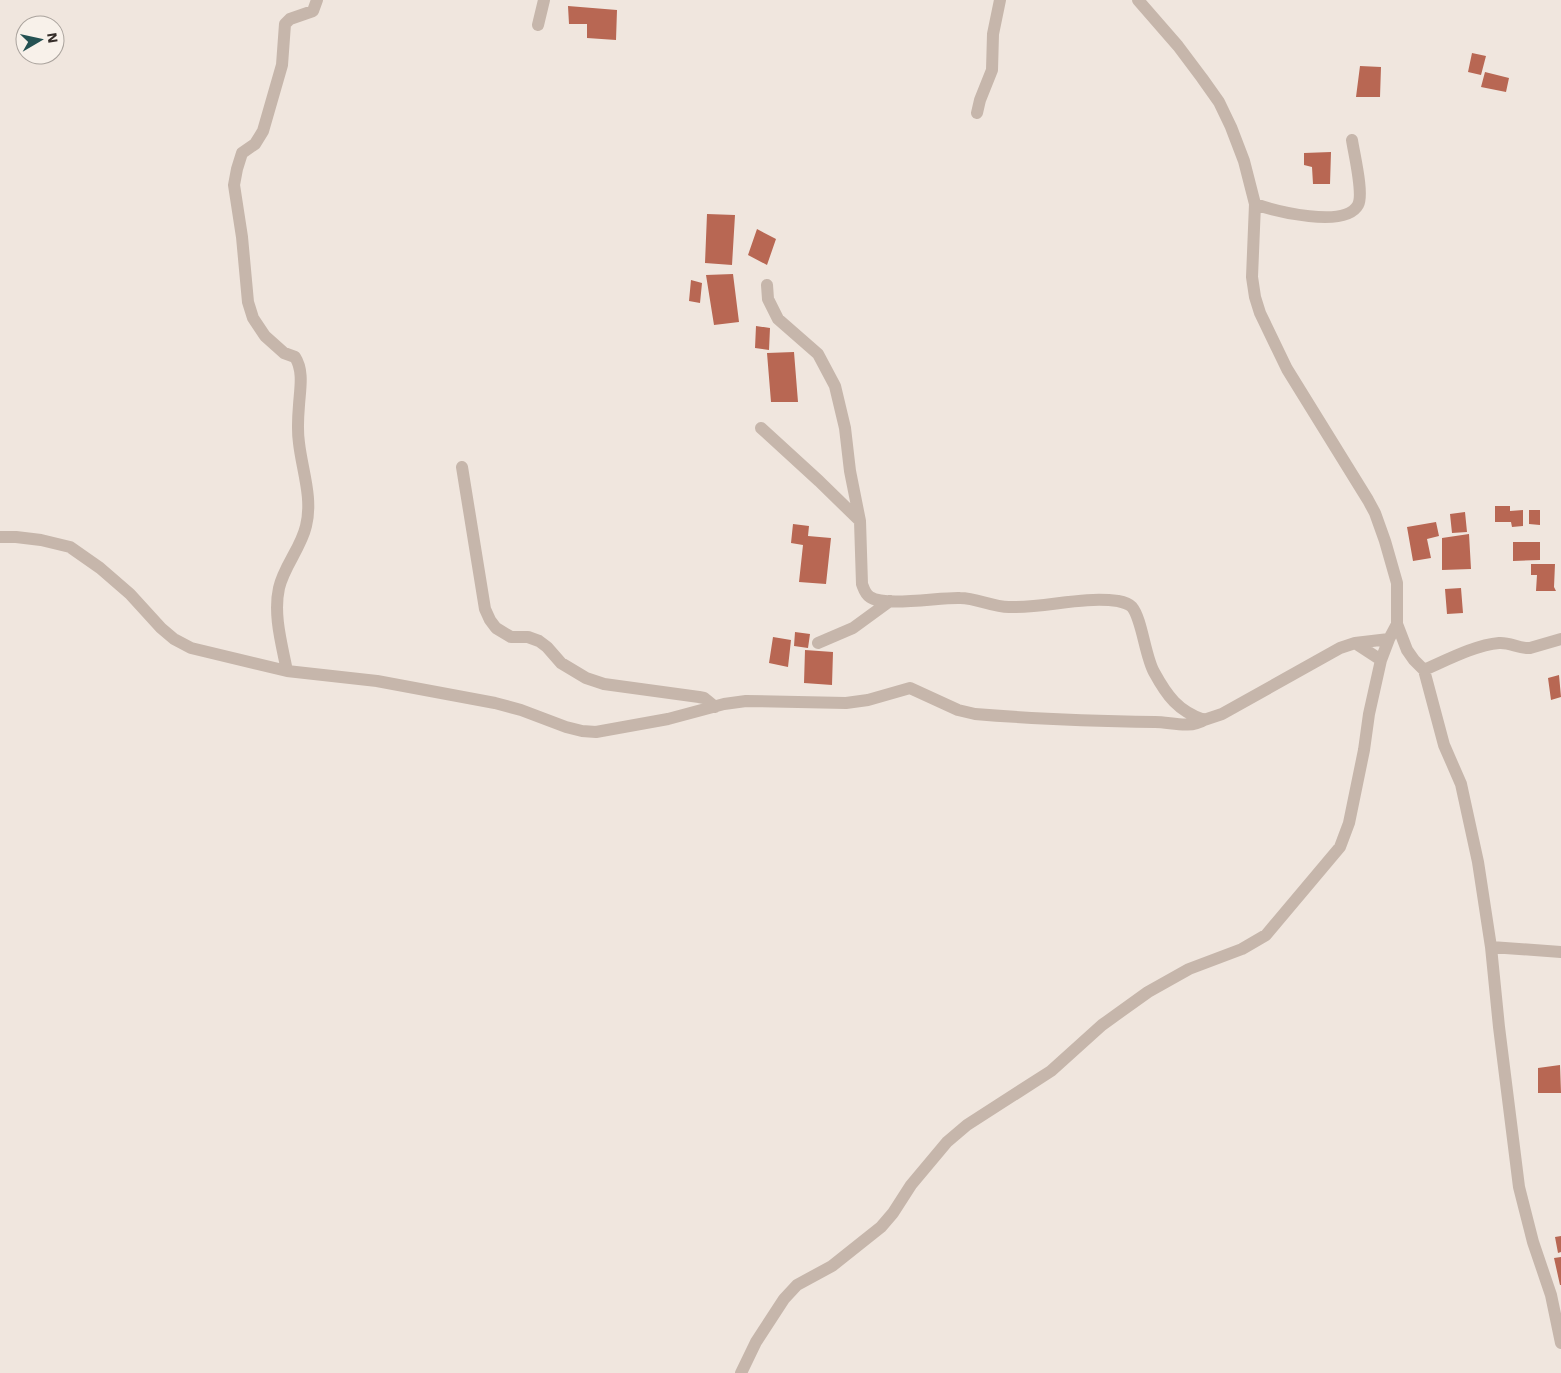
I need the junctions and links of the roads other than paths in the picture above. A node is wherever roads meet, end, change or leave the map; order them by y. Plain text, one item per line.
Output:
1 (316, 0) edge
2 (544, 0) edge
3 (1000, 0) edge
4 (1138, 0) edge
5 (538, 25) dead end
6 (977, 113) dead end
7 (1352, 140) dead end
8 (1255, 204) junction
9 (766, 285) dead end
10 (761, 428) dead end
11 (462, 467) dead end
12 (860, 521) junction
13 (0, 537) edge
14 (890, 601) junction
15 (1397, 624) junction
16 (1389, 639) junction
17 (1561, 639) edge
18 (818, 643) dead end
19 (1355, 643) junction
20 (1381, 660) junction
21 (1424, 670) junction
22 (287, 671) junction
23 (715, 707) junction
24 (1204, 720) junction
25 (1491, 947) junction
26 (1561, 952) edge
27 (1556, 1294) edge
28 (1561, 1343) edge
29 (741, 1373) edge

1 - 22 street
2 - 5 street
3 - 6 street
4 - 8 street
7 - 8 street
8 - 15 street
9 - 12 street
10 - 12 street
11 - 23 street
12 - 14 street
13 - 22 street
14 - 18 street
14 - 24 street
15 - 16 street
15 - 21 street
16 - 19 street
16 - 20 street
17 - 21 street
19 - 20 street
19 - 24 street
20 - 29 street
21 - 25 street
22 - 23 street
23 - 24 street
25 - 26 street
25 - 27 street
27 - 28 street

